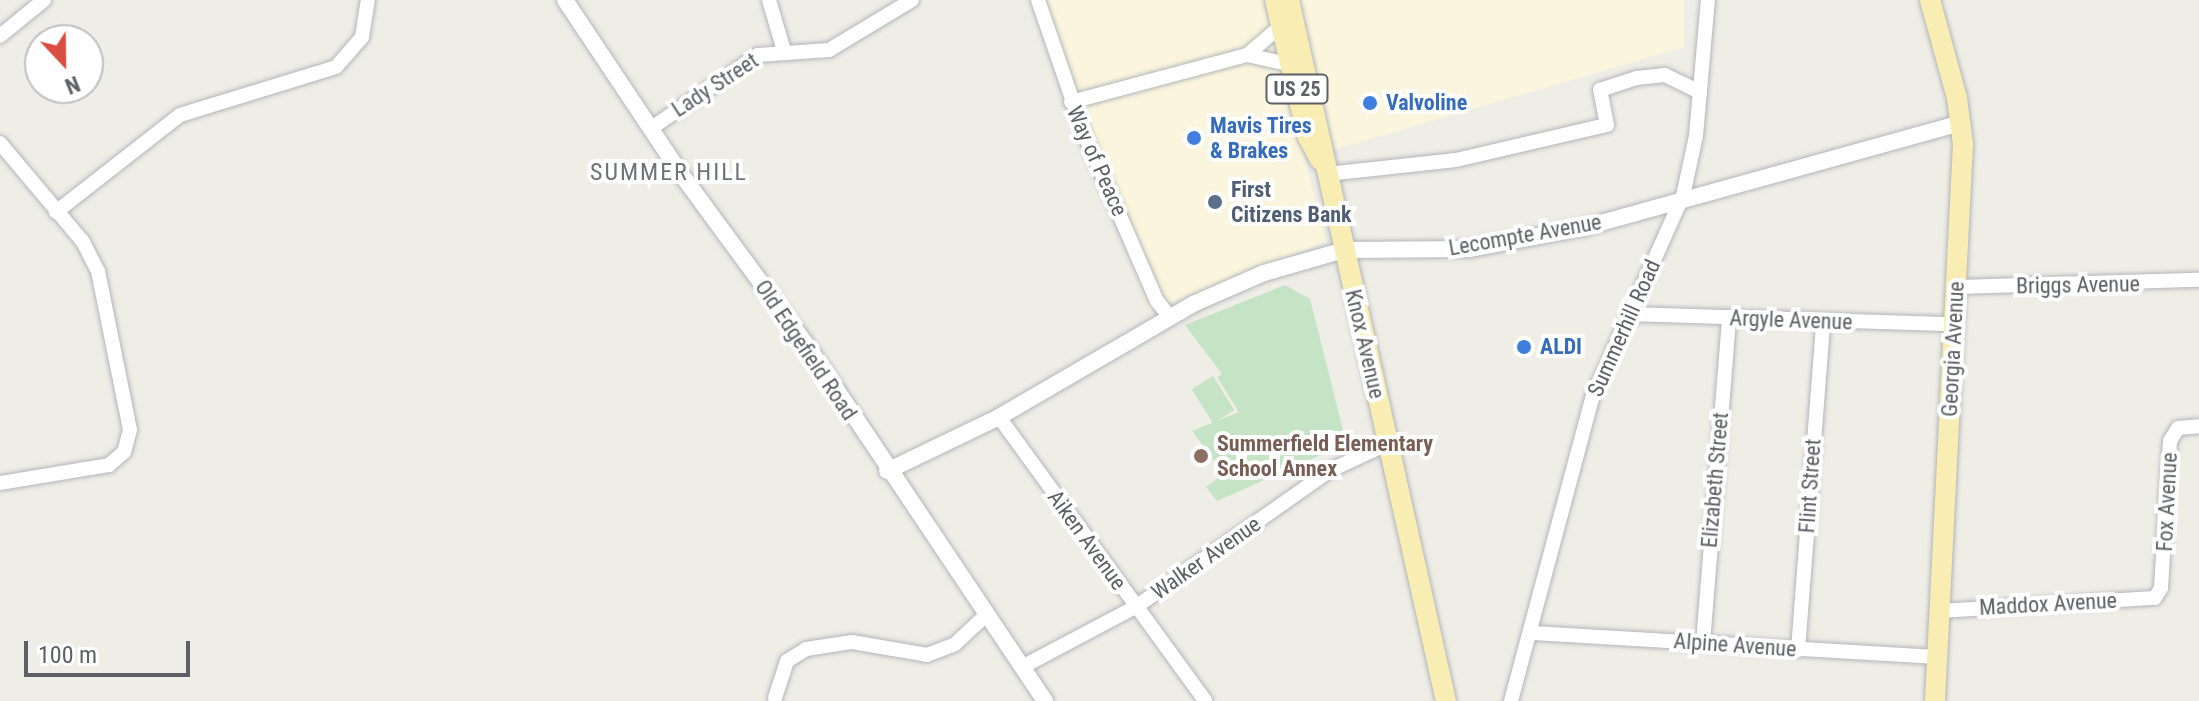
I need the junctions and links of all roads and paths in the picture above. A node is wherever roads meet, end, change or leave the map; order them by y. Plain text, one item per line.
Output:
1 (44, 0) edge
2 (368, 0) edge
3 (565, 0) edge
4 (769, 0) edge
5 (912, 0) edge
6 (1038, 0) edge
7 (1275, 0) edge
8 (1289, 0) edge
9 (1708, 0) edge
10 (1930, 0) edge
11 (1281, 26) junction
12 (0, 36) edge
13 (784, 51) junction
14 (1247, 55) junction
15 (1292, 65) junction
16 (1700, 92) junction
17 (1071, 102) junction
18 (1962, 123) junction
19 (650, 129) junction
20 (0, 143) edge
21 (1327, 174) junction
22 (1680, 203) junction
23 (56, 212) junction
24 (1344, 250) junction
25 (2199, 280) edge
26 (1956, 287) junction
27 (1628, 314) junction
28 (1170, 317) junction
29 (1729, 318) junction
30 (1823, 322) junction
31 (1953, 324) junction
32 (999, 417) junction
33 (2199, 426) edge
34 (1387, 444) junction
35 (887, 471) junction
36 (0, 483) edge
37 (2155, 598) joint
38 (1137, 606) junction
39 (1940, 611) junction
40 (986, 615) junction
41 (1532, 633) junction
42 (1703, 643) junction
43 (1798, 650) junction
44 (1938, 657) junction
45 (1022, 667) junction
46 (775, 698) dead end
47 (1045, 701) edge
48 (1205, 701) edge
49 (1446, 701) edge
50 (1511, 701) edge
51 (1935, 701) edge

1 - 12 street
2 - 23 street
3 - 19 street, Old Edgefield Road
4 - 13 street
5 - 13 street, Lady Street
6 - 17 street, Way of Peace
7 - 11 main road, Knox Avenue / US 25
8 - 21 main road, Knox Avenue / US 25
9 - 16 street, Summerhill Road
10 - 18 main road, Georgia Avenue
11 - 14 street
11 - 15 main road, Knox Avenue / US 25
13 - 19 street, Lady Street
14 - 15 street
14 - 17 street
15 - 21 main road, Knox Avenue / US 25
16 - 21 street
16 - 22 street, Summerhill Road
17 - 28 street, Way of Peace
18 - 22 street, Lecompte Avenue
18 - 26 main road, Georgia Avenue
19 - 35 street, Old Edgefield Road
20 - 23 street
21 - 24 main road, Knox Avenue / US 25
22 - 24 street, Lecompte Avenue
22 - 27 street, Summerhill Road
23 - 36 street
24 - 28 street, Lecompte Avenue
24 - 34 main road, Knox Avenue / US 25
25 - 26 street, Briggs Avenue
26 - 31 main road, Georgia Avenue
27 - 29 street, Argyle Avenue
27 - 41 street, Summerhill Road
28 - 32 street, Lecompte Avenue
29 - 30 street, Argyle Avenue
29 - 42 street, Elizabeth Street
30 - 31 street, Argyle Avenue
30 - 43 street, Flint Street
31 - 39 main road, Georgia Avenue
32 - 35 street, Lecompte Avenue
32 - 38 street, Aiken Avenue
33 - 37 street, Fox Avenue
34 - 38 street, Walker Avenue
34 - 49 main road, Knox Avenue / US 25
35 - 40 street, Old Edgefield Road
37 - 39 street, Maddox Avenue
38 - 45 street, Walker Avenue
38 - 48 street, Aiken Avenue
39 - 44 main road, Georgia Avenue
40 - 45 street, Old Edgefield Road
40 - 46 street
41 - 42 street, Alpine Avenue
41 - 50 street, Summerhill Road
42 - 43 street, Alpine Avenue
43 - 44 street, Alpine Avenue
44 - 51 main road, Georgia Avenue
45 - 47 street, Old Edgefield Road

